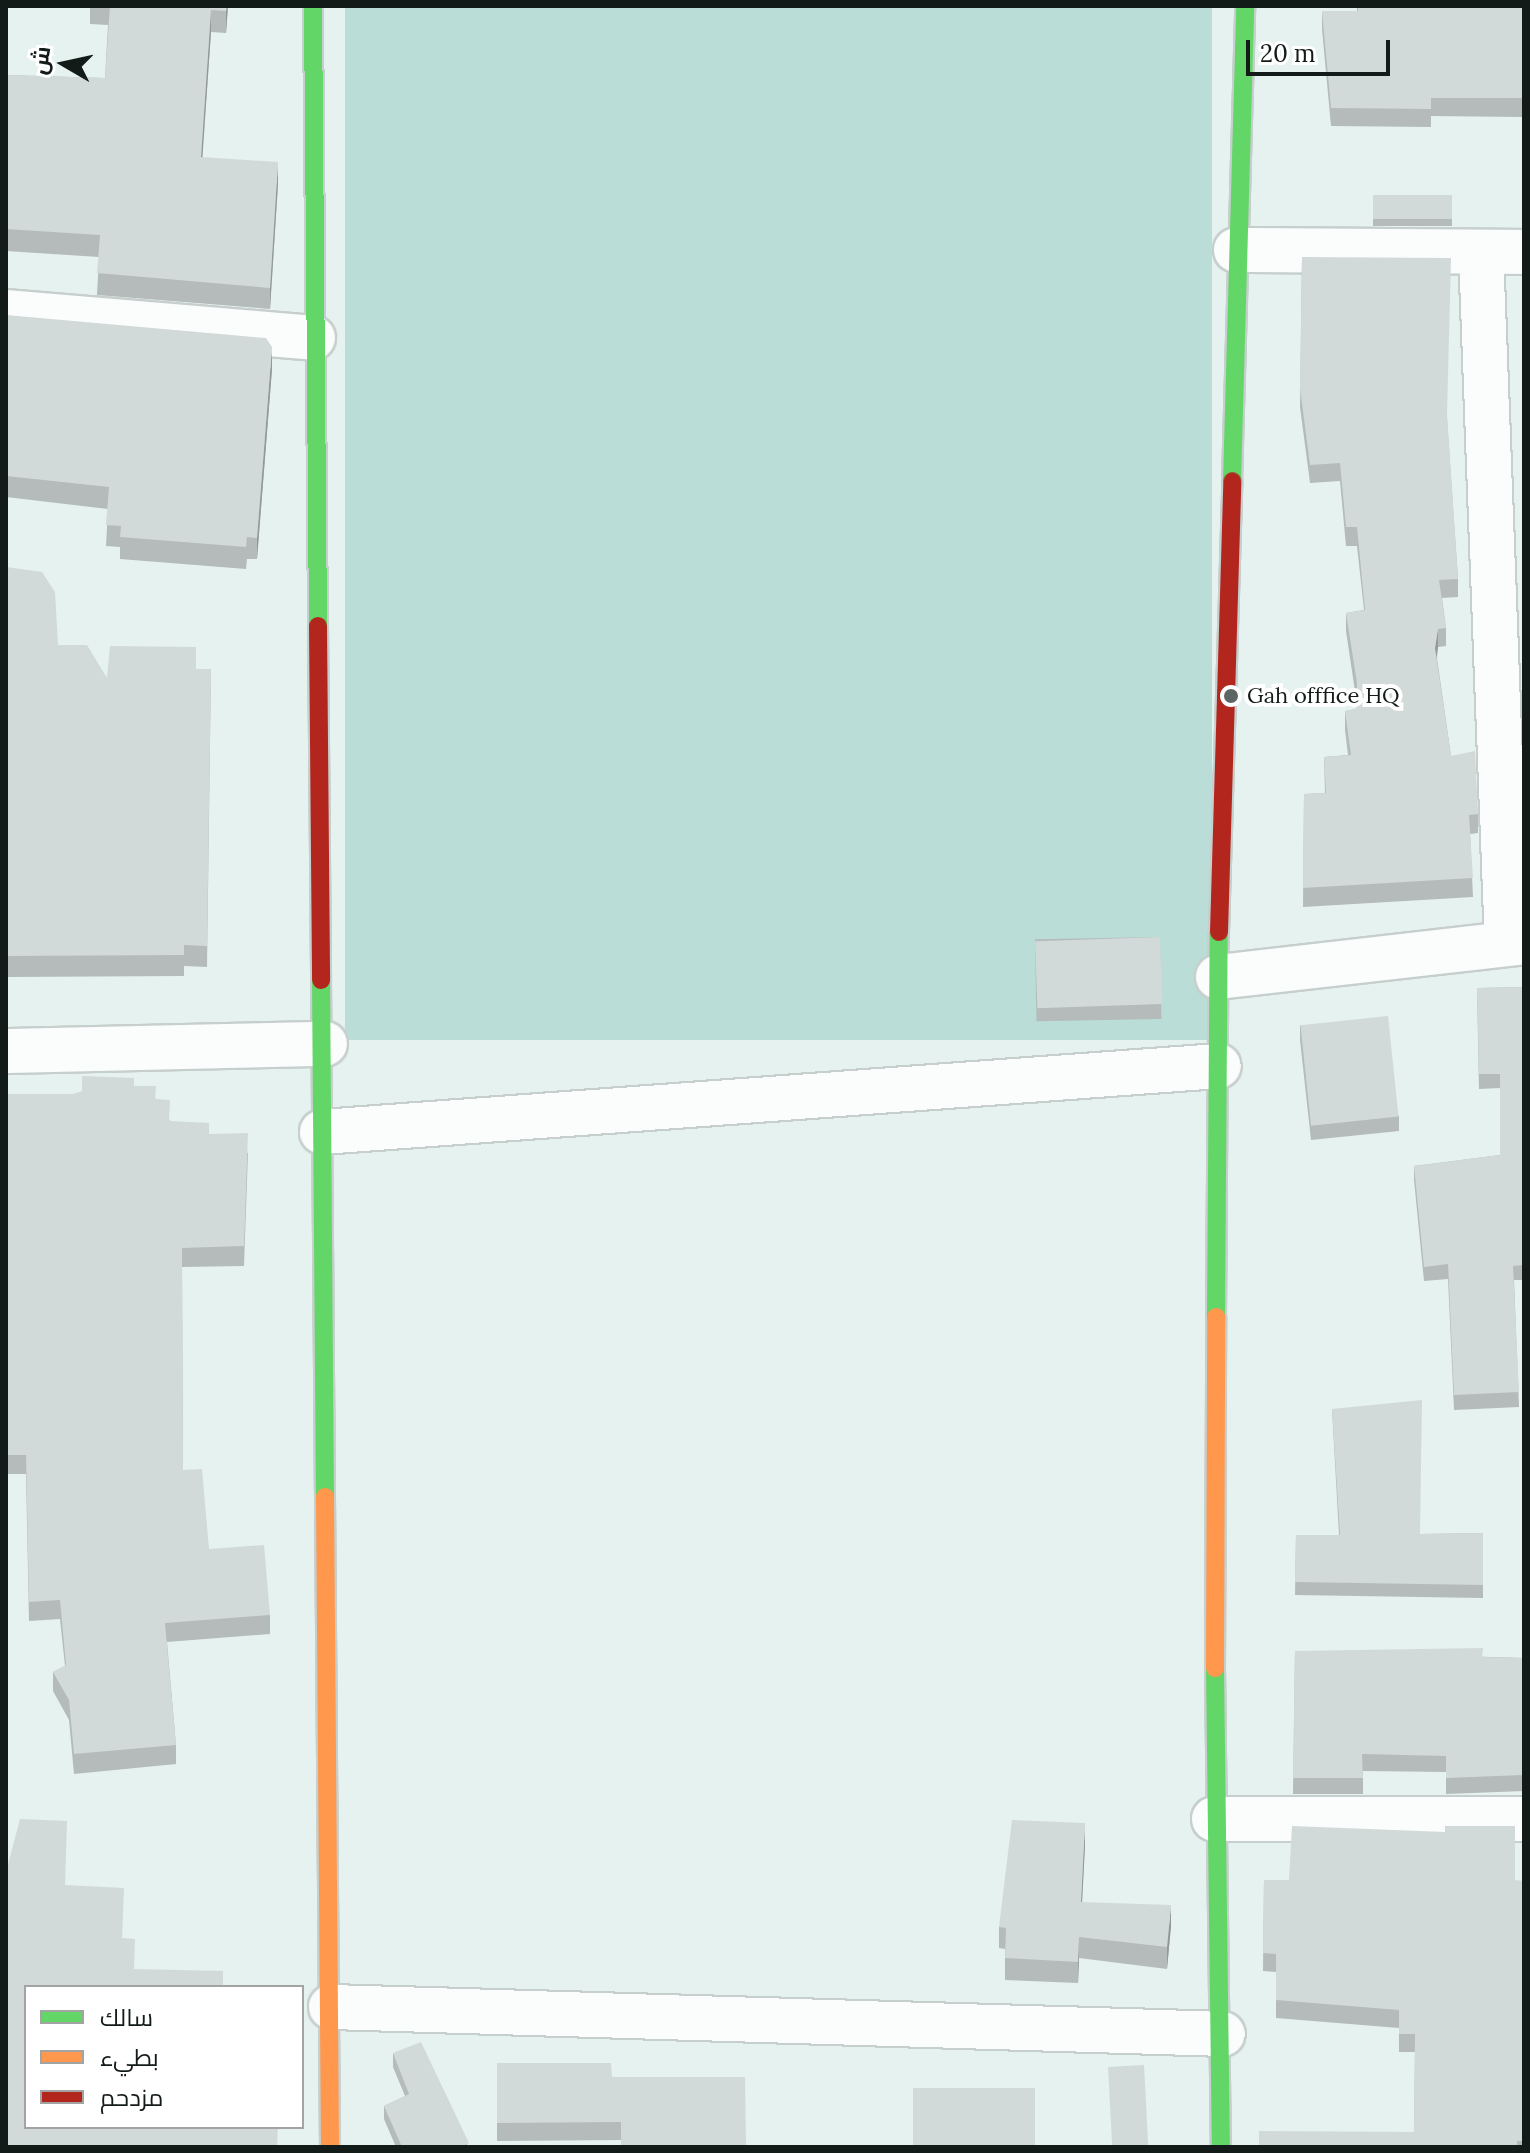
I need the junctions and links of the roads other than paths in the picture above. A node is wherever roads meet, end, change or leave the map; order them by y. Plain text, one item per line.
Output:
1 (313, 6) edge
2 (1245, 6) edge
3 (1236, 250) junction
4 (1481, 252) junction
5 (1524, 252) edge
6 (6, 312) edge
7 (313, 338) junction
8 (1515, 943) edge
9 (1218, 977) junction
10 (325, 1044) junction
11 (6, 1051) edge
12 (1219, 1066) junction
13 (322, 1132) junction
14 (1214, 1819) junction
15 (1524, 1819) edge
16 (331, 2007) junction
17 (1223, 2034) junction
18 (330, 2147) edge
19 (1221, 2147) edge

1 - 7 street
2 - 3 street
3 - 4 street
3 - 9 street
4 - 5 street
4 - 8 street
6 - 7 street
7 - 10 street
8 - 9 street
9 - 12 street
10 - 11 street
10 - 13 street
12 - 13 street
12 - 14 street
13 - 16 street
14 - 15 street
14 - 17 street
16 - 17 street
16 - 18 street
17 - 19 street

